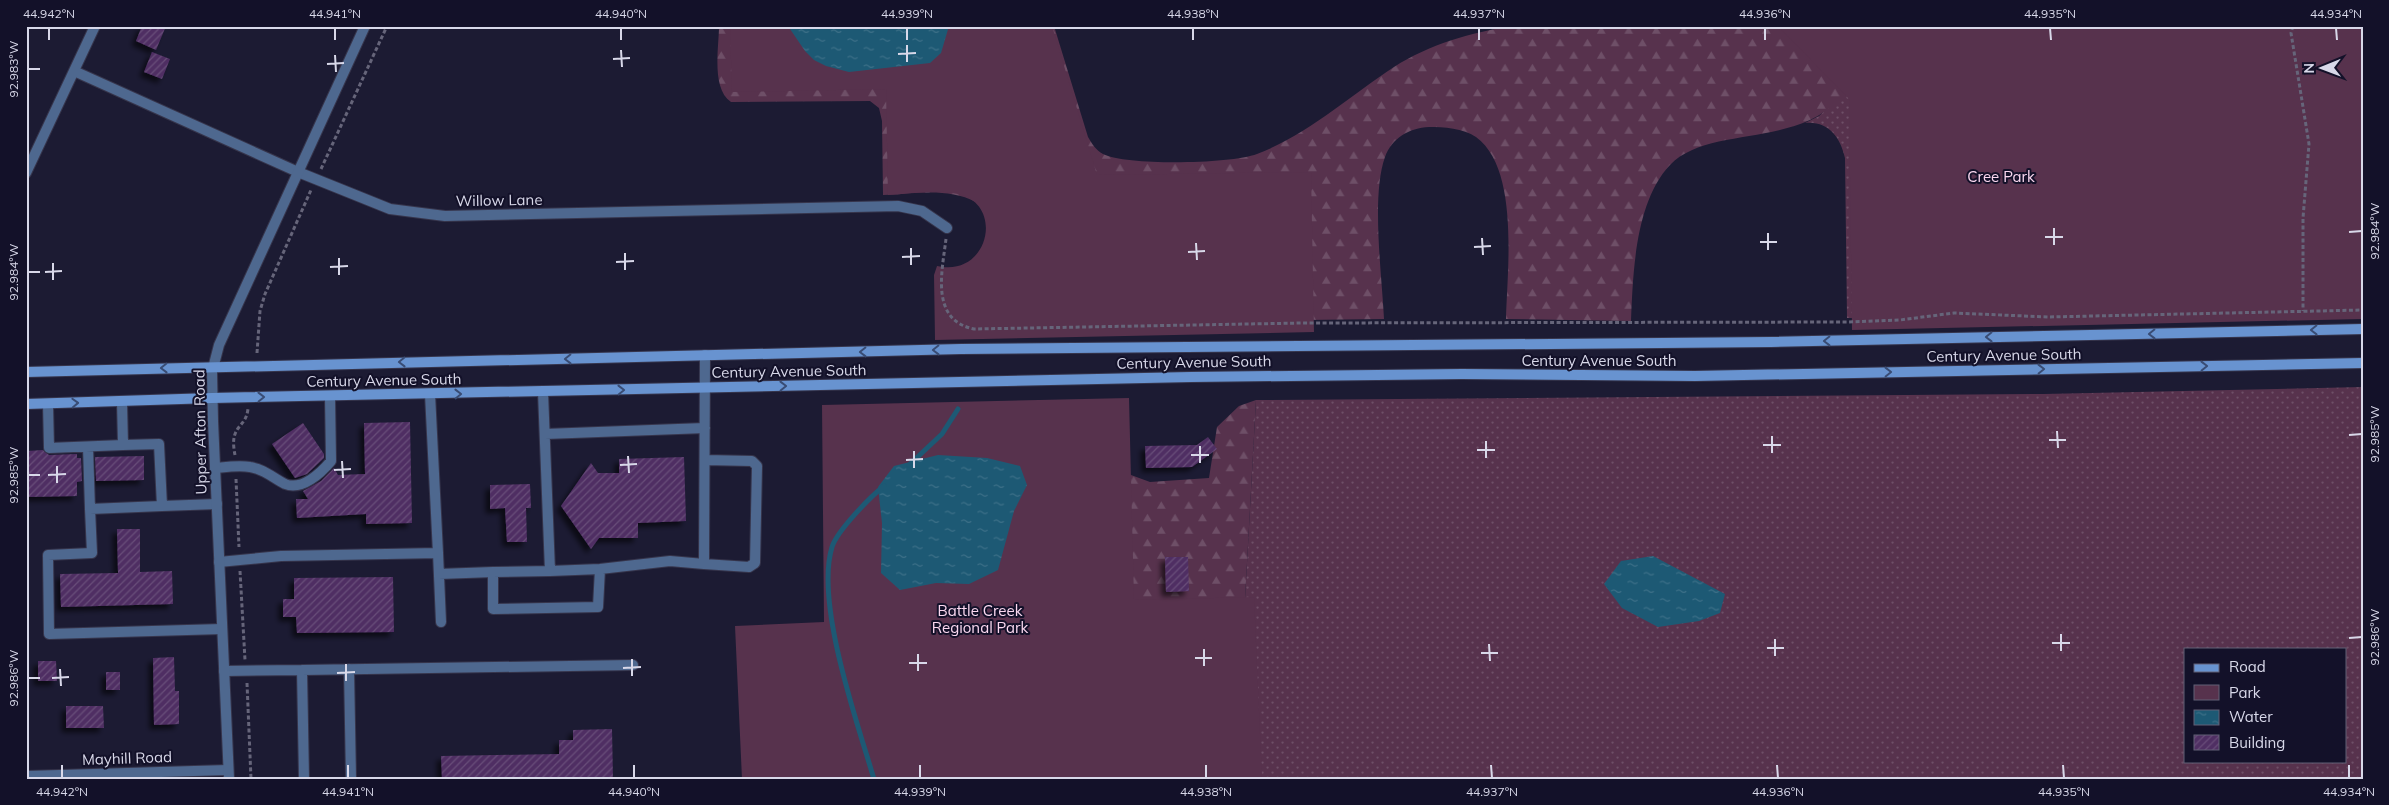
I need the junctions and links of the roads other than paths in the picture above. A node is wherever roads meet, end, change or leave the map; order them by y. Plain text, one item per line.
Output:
1 (95, 26) edge
2 (365, 26) edge
3 (74, 71) junction
4 (298, 172) junction
5 (26, 173) edge
6 (947, 228) road end
7 (2363, 329) edge
8 (705, 356) junction
9 (2363, 363) edge
10 (213, 367) junction
11 (26, 372) edge
12 (706, 388) junction
13 (543, 392) junction
14 (430, 394) junction
15 (330, 397) junction
16 (212, 398) junction
17 (122, 402) junction
18 (26, 404) edge
19 (48, 404) junction
20 (705, 428) junction
21 (545, 434) junction
22 (123, 445) junction
23 (88, 447) junction
24 (705, 460) junction
25 (215, 468) junction
26 (217, 504) junction
27 (162, 506) junction
28 (90, 509) junction
29 (438, 553) junction
30 (219, 562) junction
31 (704, 564) junction
32 (600, 569) junction
33 (550, 571) junction
34 (493, 572) junction
35 (439, 574) junction
36 (441, 622) dead end
37 (222, 629) junction
38 (632, 665) dead end
39 (349, 669) junction
40 (302, 670) junction
41 (224, 671) junction
42 (229, 774) edge
43 (26, 776) edge
44 (304, 779) edge
45 (351, 779) edge

1 - 3 street
2 - 4 street, Upper Afton Road
3 - 4 street, Willow Lane
3 - 5 street
4 - 6 street, Willow Lane
4 - 10 street, Upper Afton Road
7 -> 8 main road, Century Avenue South
8 -> 10 main road, Century Avenue South
8 - 12 street
12 -> 9 main road, Century Avenue South
10 -> 11 main road, Century Avenue South
10 - 16 street, Upper Afton Road
13 -> 12 main road, Century Avenue South
12 - 20 street
14 -> 13 main road, Century Avenue South
13 - 21 street
14 - 15 main road, Century Avenue South
14 - 29 street
16 -> 15 main road, Century Avenue South
15 - 25 street
16 - 17 main road, Century Avenue South
16 - 25 street, Upper Afton Road
19 -> 17 main road, Century Avenue South
17 - 22 street
18 - 19 main road, Century Avenue South
19 - 23 street
20 - 21 street
20 - 24 street
21 - 33 street
22 - 23 street
22 - 27 street
23 - 28 street
24 - 31 street
24 - 31 street
25 - 26 street, Upper Afton Road
26 - 27 street
26 - 30 street, Upper Afton Road
27 - 28 street
28 - 37 street
29 - 30 street
29 - 35 street
30 - 37 street, Upper Afton Road
31 - 32 street
32 - 33 street
32 - 34 street
33 - 34 street
34 - 35 street
35 - 36 street
37 - 41 street, Upper Afton Road
38 - 39 street
39 - 40 street
39 - 45 street
40 - 41 street
40 - 44 street
41 - 42 street, Upper Afton Road
42 - 43 street, Mayhill Road

